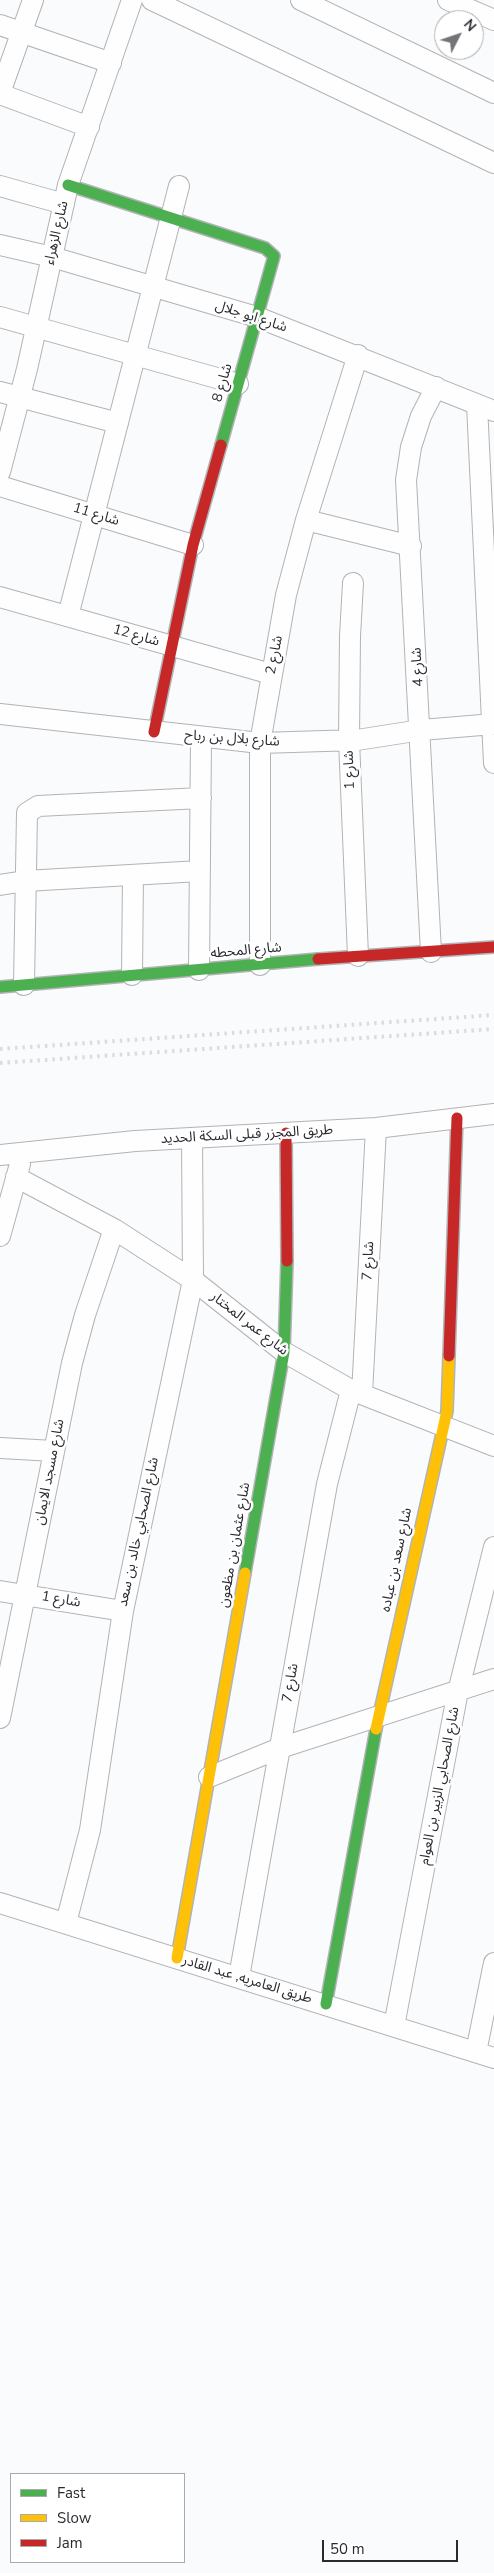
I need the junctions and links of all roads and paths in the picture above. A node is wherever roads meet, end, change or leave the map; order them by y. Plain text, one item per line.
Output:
1 (33, 0) edge
2 (132, 0) edge
3 (152, 0) edge
4 (301, 0) edge
5 (448, 0) edge
6 (494, 20) edge
7 (0, 25) edge
8 (20, 32) junction
9 (111, 63) junction
10 (494, 93) edge
11 (0, 94) edge
12 (88, 127) junction
13 (494, 162) edge
14 (68, 185) junction
15 (0, 186) edge
16 (179, 186) dead end
17 (64, 204) junction
18 (171, 218) junction
19 (0, 245) edge
20 (52, 257) junction
21 (153, 286) junction
22 (0, 317) edge
23 (257, 317) junction
24 (36, 326) junction
25 (135, 355) junction
26 (358, 355) junction
27 (238, 384) junction
28 (436, 387) junction
29 (0, 392) edge
30 (20, 396) junction
31 (486, 408) edge
32 (118, 423) junction
33 (0, 472) edge
34 (0, 486) edge
35 (94, 514) junction
36 (306, 520) junction
37 (193, 545) junction
38 (412, 546) junction
39 (353, 584) dead end
40 (0, 597) edge
41 (68, 616) junction
42 (172, 646) junction
43 (271, 674) junction
44 (0, 714) edge
45 (493, 725) edge
46 (421, 730) junction
47 (154, 732) junction
48 (201, 738) junction
49 (349, 740) junction
50 (260, 743) junction
51 (494, 762) edge
52 (201, 798) junction
53 (200, 871) junction
54 (133, 875) junction
55 (25, 881) junction
56 (0, 885) edge
57 (494, 947) edge
58 (431, 952) junction
59 (358, 956) junction
60 (260, 965) junction
61 (199, 970) junction
62 (132, 975) junction
63 (24, 985) junction
64 (0, 987) edge
65 (494, 1114) edge
66 (457, 1118) junction
67 (376, 1128) junction
68 (286, 1133) junction
69 (192, 1138) junction
70 (23, 1153) junction
71 (0, 1155) edge
72 (16, 1176) junction
73 (114, 1229) junction
74 (0, 1236) edge
75 (192, 1280) junction
76 (284, 1352) junction
77 (357, 1392) junction
78 (442, 1426) junction
79 (494, 1446) edge
80 (0, 1448) edge
81 (54, 1451) junction
82 (494, 1547) edge
83 (0, 1591) edge
84 (25, 1594) junction
85 (123, 1610) junction
86 (494, 1679) edge
87 (459, 1690) junction
88 (378, 1716) junction
89 (0, 1718) edge
90 (280, 1748) junction
91 (209, 1777) junction
92 (0, 1903) edge
93 (66, 1923) junction
94 (177, 1958) junction
95 (494, 1963) edge
96 (239, 1977) junction
97 (326, 2004) junction
98 (394, 2026) junction
99 (485, 2055) edge

1 - 8 street
2 - 9 street, شارع الزهراء
3 - 13 street
4 - 10 street
5 - 6 street
7 - 8 street
8 - 9 street
8 - 11 street
9 - 12 street, شارع الزهراء
11 - 12 street
12 - 14 street, شارع الزهراء
14 - 17 street, شارع الزهراء
14 - 18 street, شارع 8
15 - 17 street
16 - 18 street
17 - 20 street, شارع الزهراء
18 - 21 street
18 - 23 street, شارع 8
19 - 20 street, شارع ابو جلال
20 - 21 street, شارع ابو جلال
20 - 24 street, شارع الزهراء
21 - 23 street, شارع ابو جلال
21 - 25 street
22 - 24 street
23 - 26 street, شارع ابو جلال
23 - 27 street, شارع 8
24 - 25 street
24 - 30 street, شارع الزهراء
25 - 27 street
25 - 32 street
26 - 28 street, شارع ابو جلال
26 - 36 street, شارع 2
27 - 37 street, شارع 8
28 - 31 street, شارع ابو جلال
28 - 38 street, شارع 4
29 - 30 street
30 - 32 street
30 - 33 street, شارع الزهراء
31 - 45 street
32 - 35 street
34 - 35 street, شارع 11
35 - 37 street, شارع 11
35 - 41 street
36 - 38 street
36 - 43 street, شارع 2
37 - 42 street, شارع 8
38 - 46 street, شارع 4
39 - 49 street, شارع 1
40 - 41 street, شارع 12
41 - 42 street, شارع 12
42 - 43 street, شارع 12
42 - 47 street, شارع 8
43 - 50 street, شارع 2
44 - 47 street, شارع بلال بن رباح
45 - 46 street, شارع بلال بن رباح
45 - 51 street
46 - 49 street, شارع بلال بن رباح
46 - 58 street, شارع 4
47 - 48 street, شارع بلال بن رباح
48 - 50 street, شارع بلال بن رباح
48 - 52 street
49 - 50 street, شارع بلال بن رباح
49 - 59 street, شارع 1
50 - 60 street, شارع 2
52 - 53 street
52 - 55 street
53 - 54 street
53 - 61 street
54 - 55 street
54 - 62 street
55 - 56 street
55 - 63 street
57 - 58 street, شارع المحطه
58 - 59 street, شارع المحطه
59 - 60 street, شارع المحطه
60 - 61 street, شارع المحطه
61 - 62 street, شارع المحطه
62 - 63 street, شارع المحطه
63 - 64 street, شارع المحطه
65 - 66 street, طريق المجزر قبلى السكة الحديد
66 - 67 street, طريق المجزر قبلى السكة الحديد
66 - 78 street, شارع سعد بن عباده
67 - 68 street, طريق المجزر قبلى السكة الحديد
67 - 77 street, شارع 7
68 - 69 street, طريق المجزر قبلى السكة الحديد
68 - 76 street, شارع عثمان بن مظعون
69 - 70 street, طريق المجزر قبلى السكة الحديد
69 - 75 street, شارع الصحابي خالد بن سعد
70 - 71 street, طريق المجزر قبلى السكة الحديد
70 - 72 street
72 - 73 street, شارع عمر المختار
72 - 74 street
73 - 75 street, شارع عمر المختار
73 - 81 street, شارع مسجد الايمان
75 - 76 street, شارع عمر المختار
75 - 85 street, شارع الصحابي خالد بن سعد
76 - 77 street, شارع عمر المختار
76 - 91 street, شارع عثمان بن مظعون
77 - 78 street, شارع عمر المختار
77 - 90 street, شارع 7
78 - 79 street, شارع عمر المختار
78 - 88 street, شارع سعد بن عباده
80 - 81 street
81 - 84 street, شارع مسجد الايمان
82 - 87 street, شارع الصحابي الزبير بن العوام
83 - 84 street, شارع 1
84 - 85 street, شارع 1
84 - 89 street, شارع مسجد الايمان
85 - 93 street, شارع الصحابي خالد بن سعد
86 - 87 street
87 - 88 street
87 - 98 street, شارع الصحابي الزبير بن العوام
88 - 90 street
88 - 97 street, شارع سعد بن عباده
90 - 91 street
90 - 96 street, شارع 7
91 - 94 street, شارع عثمان بن مظعون
92 - 93 street, طريق العامريه, عبد القادر
93 - 94 street, طريق العامريه, عبد القادر
94 - 96 street, طريق العامريه, عبد القادر
95 - 99 street
96 - 97 street, طريق العامريه, عبد القادر
97 - 98 street, طريق العامريه, عبد القادر
98 - 99 street, طريق العامريه, عبد القادر

